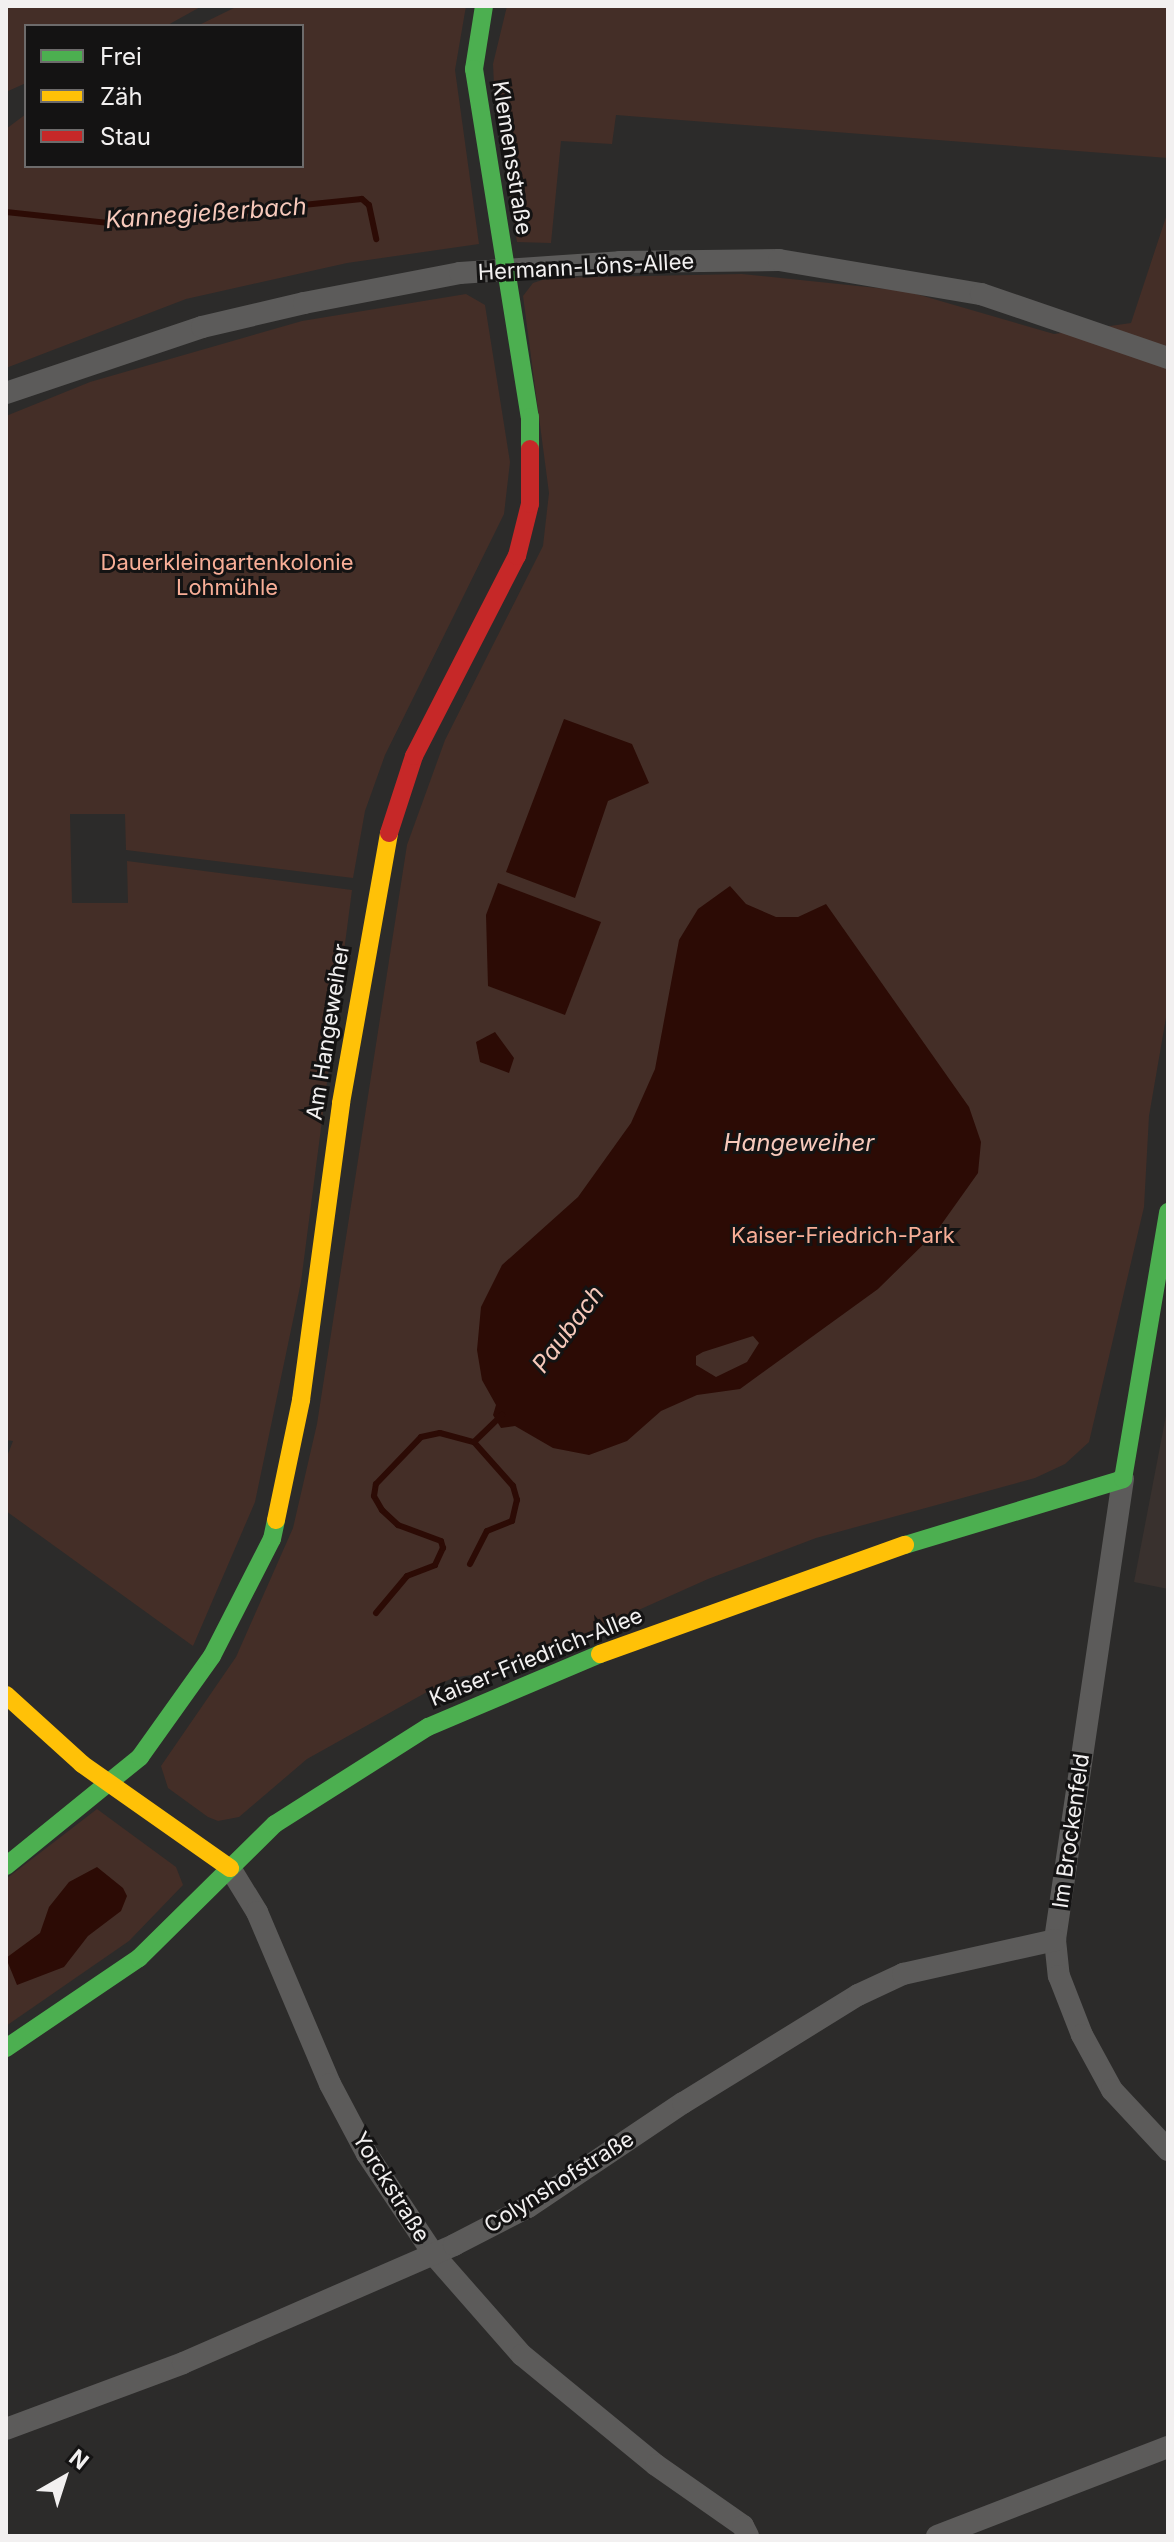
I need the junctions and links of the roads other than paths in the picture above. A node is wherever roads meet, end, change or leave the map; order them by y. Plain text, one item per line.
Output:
1 (484, 6) edge
2 (505, 269) junction
3 (1168, 358) edge
4 (6, 393) edge
5 (1168, 1212) edge
6 (1123, 1479) junction
7 (6, 1695) edge
8 (111, 1783) junction
9 (6, 1866) edge
10 (230, 1868) junction
11 (1055, 1940) junction
12 (6, 2048) edge
13 (1168, 2150) edge
14 (434, 2255) junction
15 (6, 2429) edge
16 (1168, 2447) edge
17 (748, 2536) edge
18 (937, 2536) edge

1 - 2 street, Klemensstraße
2 - 3 street, Hermann-Löns-Allee
2 - 4 street, Hermann-Löns-Allee
2 - 8 street, Am Hangeweiher
5 - 6 street
6 - 10 street, Kaiser-Friedrich-Allee
6 - 11 street, Im Brockenfeld
7 - 8 street, Yorckstraße
8 - 9 street
8 - 10 street, Yorckstraße
10 - 12 street, Kaiser-Friedrich-Allee
10 - 14 street, Yorckstraße
11 - 13 street, Im Brockenfeld
11 - 14 street, Colynshofstraße
14 - 15 street, Colynshofstraße
14 - 17 street, Yorckstraße
16 - 18 street

